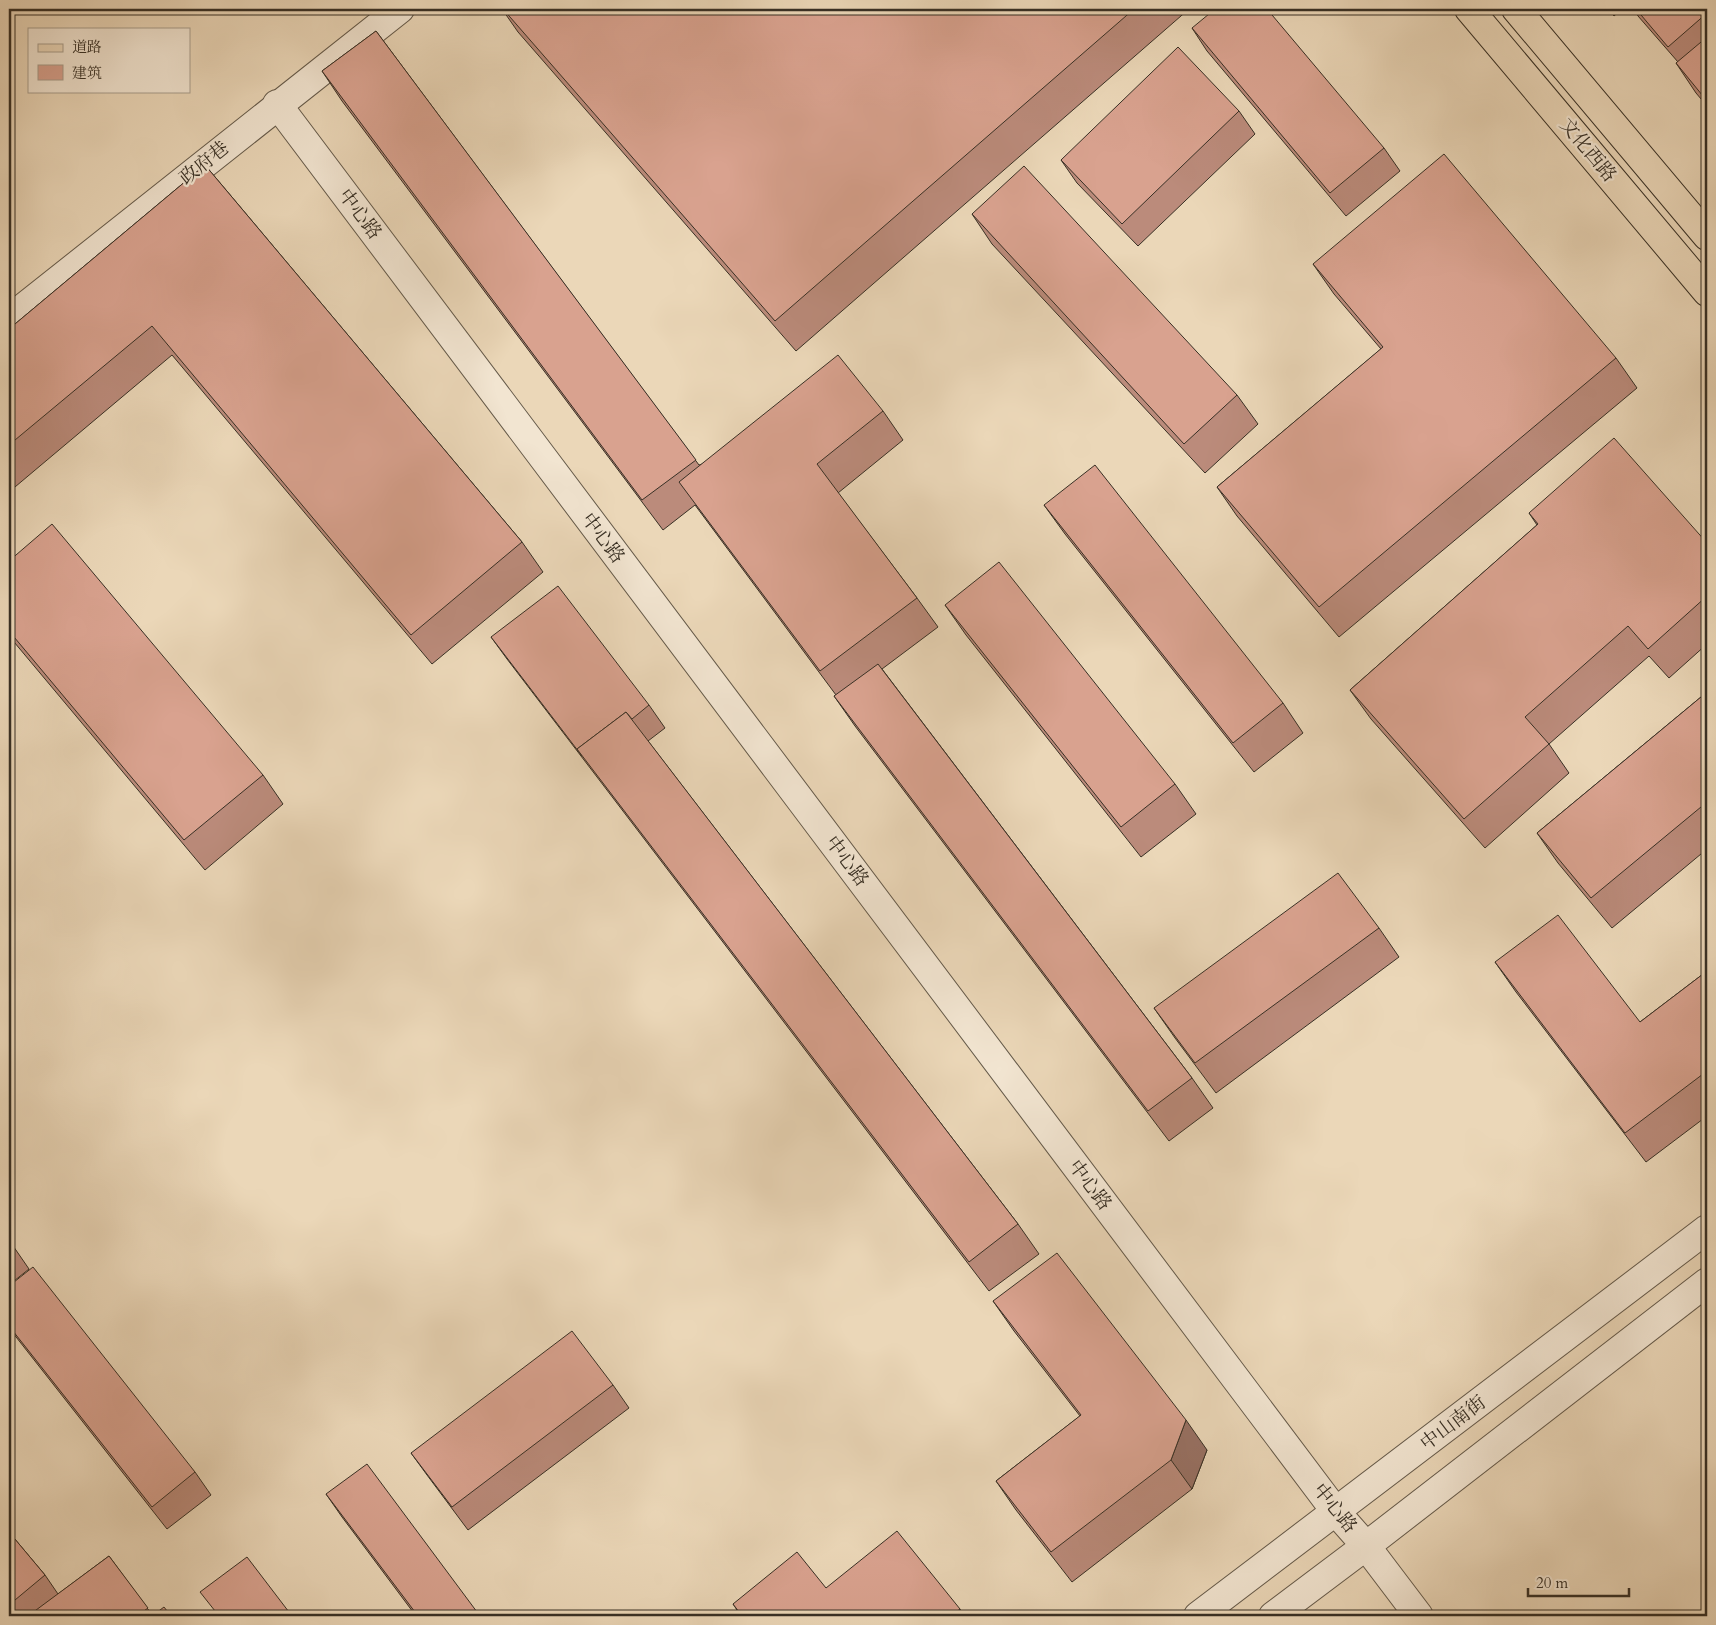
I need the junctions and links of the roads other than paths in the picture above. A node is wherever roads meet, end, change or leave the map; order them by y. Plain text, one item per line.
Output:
1 (400, 9) edge
2 (1469, 9) edge
3 (1516, 9) edge
4 (277, 104) junction
5 (1707, 236) edge
6 (1707, 292) edge
7 (9, 318) edge
8 (1707, 1229) edge
9 (1707, 1282) edge
10 (1336, 1512) junction
11 (1366, 1546) junction
12 (1198, 1616) edge
13 (1273, 1616) edge
14 (1419, 1616) edge

1 - 4 street, 政府巷
2 - 6 main road, 文化西路
3 - 5 main road, 文化西路
4 - 7 street, 政府巷
4 - 10 street, 中心路
8 - 10 street, 中山南街
9 - 11 street
10 - 11 street, 中心路
10 - 12 street, 中山南街
11 - 13 street
11 - 14 street, 中心路

